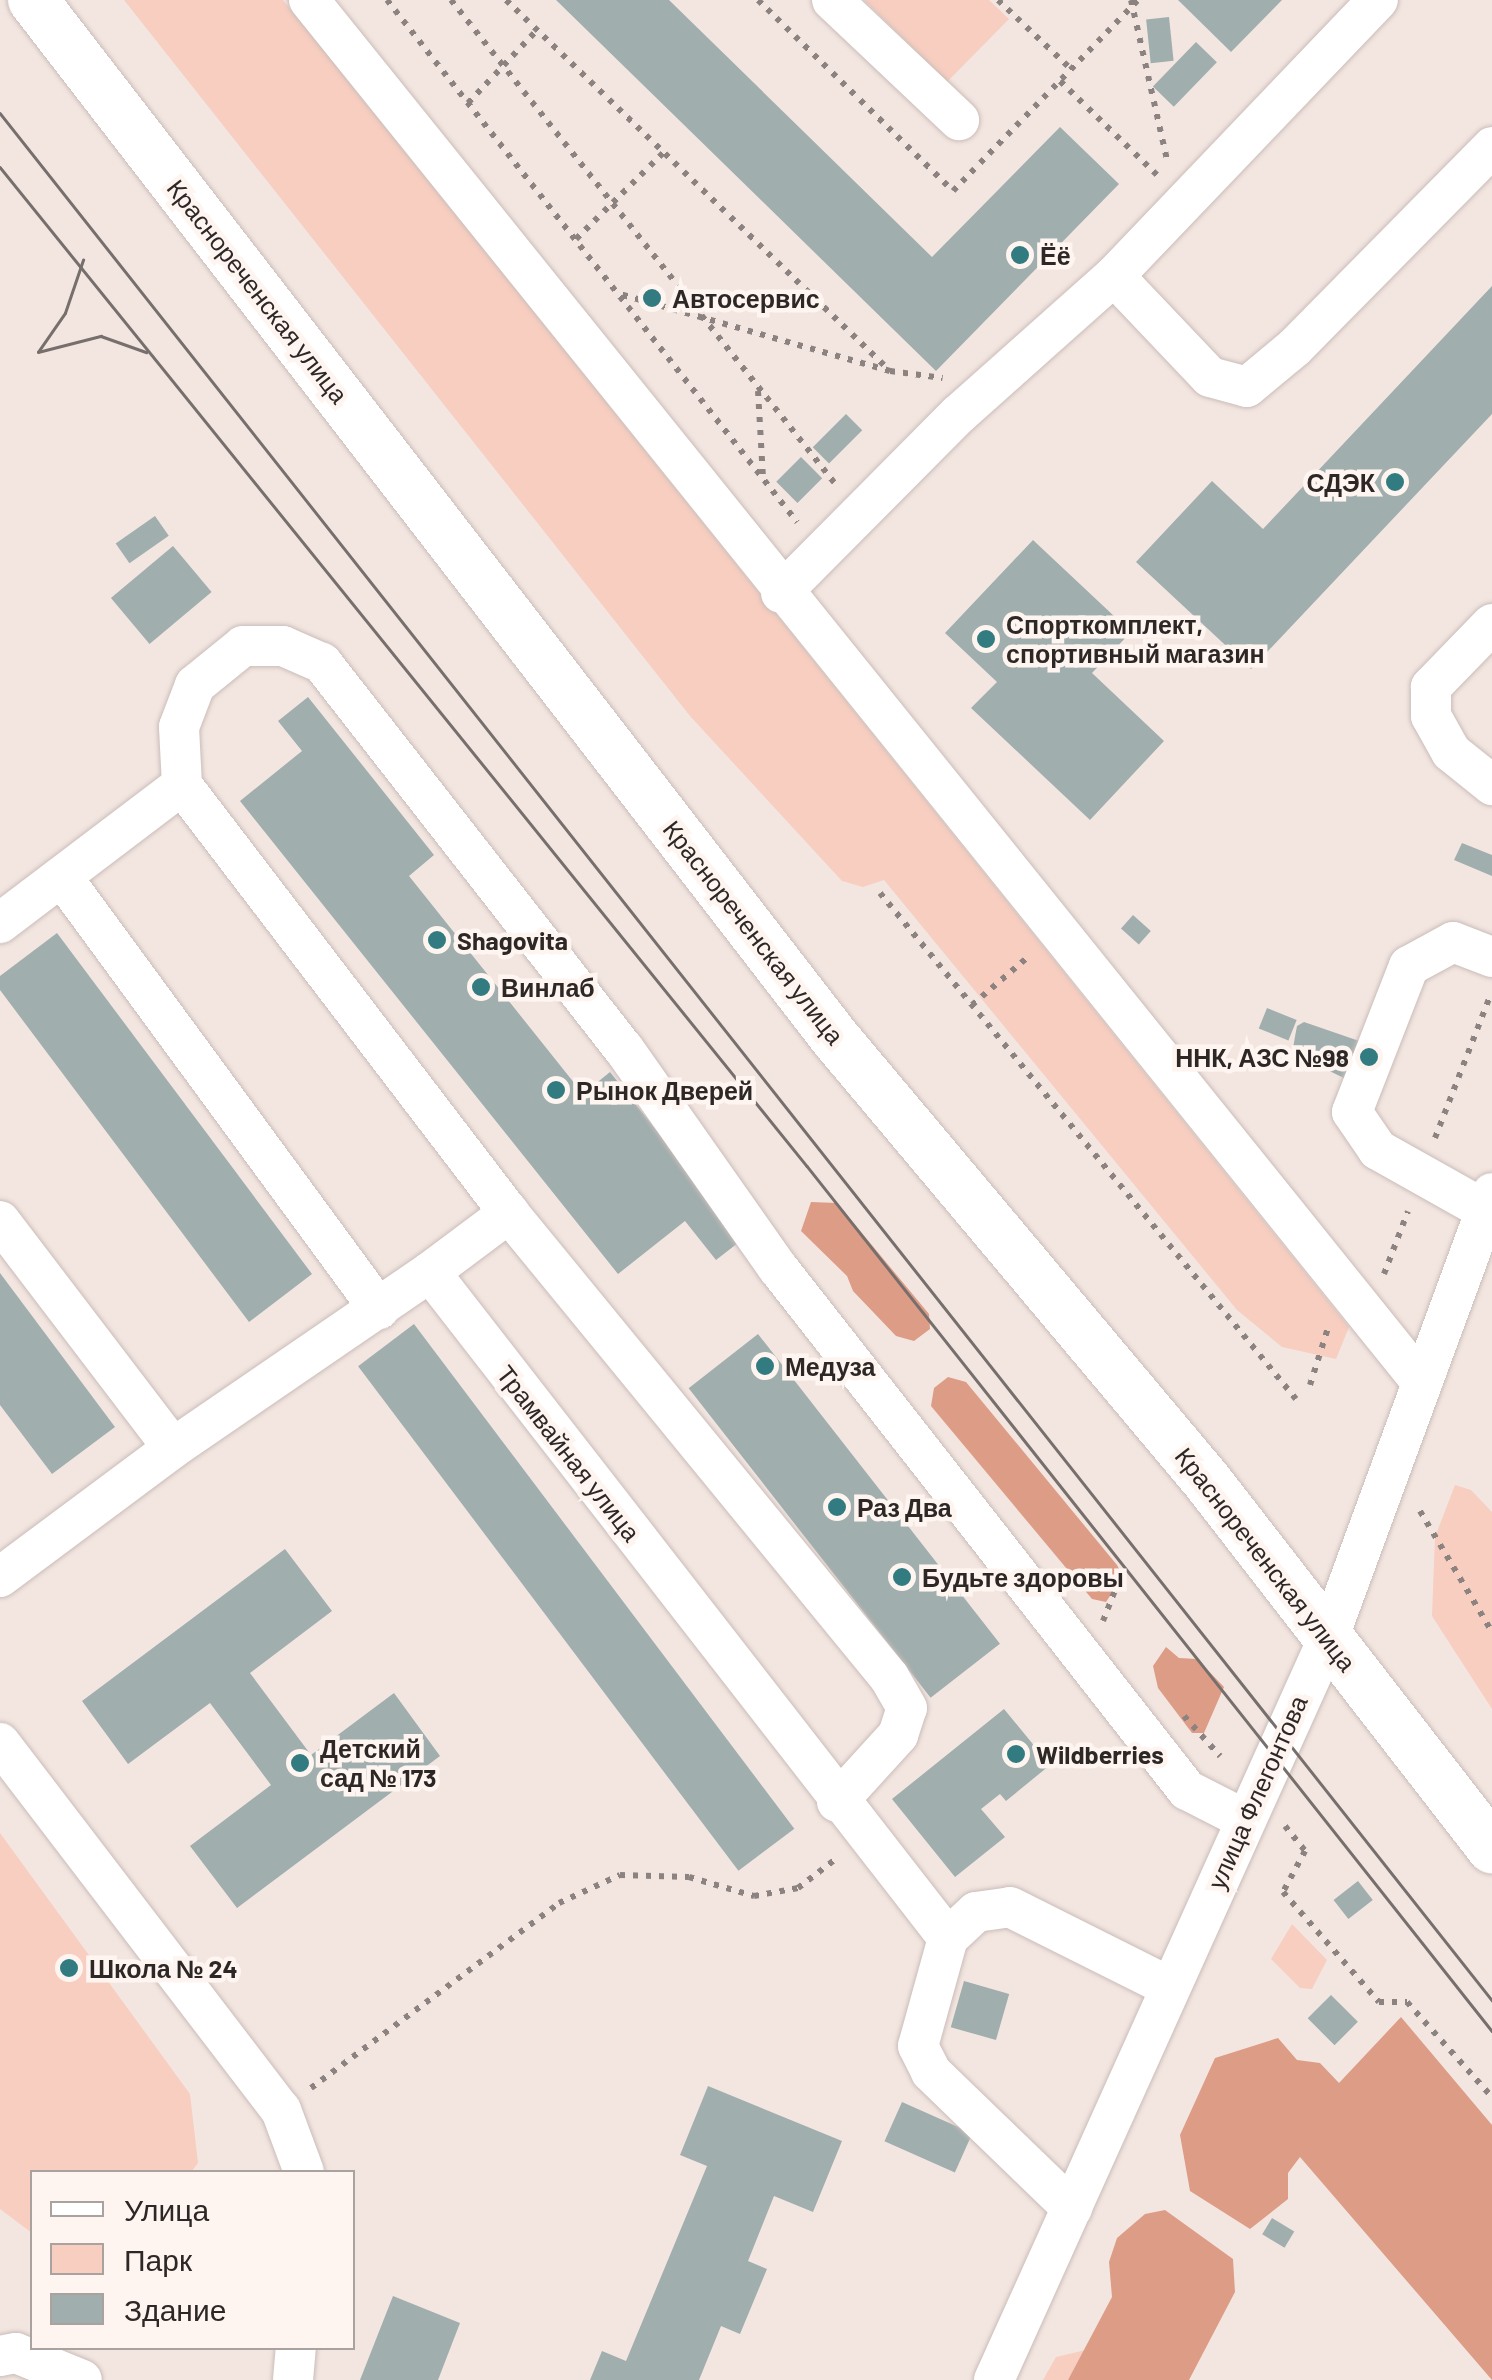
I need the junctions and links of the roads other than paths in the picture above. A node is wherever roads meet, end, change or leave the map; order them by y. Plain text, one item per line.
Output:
1 (33, 0) edge
2 (308, 0) edge
3 (832, 0) edge
4 (1378, 0) edge
5 (959, 120) dead end
6 (1492, 147) edge
7 (1114, 276) junction
8 (781, 593) junction
9 (1492, 624) edge
10 (1492, 784) edge
11 (182, 785) junction
12 (62, 877) junction
13 (0, 924) edge
14 (1492, 957) edge
15 (1489, 1201) edge
16 (509, 1213) junction
17 (0, 1221) edge
18 (430, 1272) junction
19 (379, 1309) junction
20 (1422, 1382) junction
21 (173, 1448) junction
22 (0, 1577) edge
23 (1328, 1638) junction
24 (0, 1743) edge
25 (838, 1802) junction
26 (1261, 1818) junction
27 (1492, 1849) edge
28 (948, 1938) junction
29 (1170, 1987) junction
30 (303, 2170) edge
31 (1072, 2208) junction
32 (296, 2350) edge
33 (0, 2356) edge
34 (82, 2380) edge
35 (293, 2380) edge
36 (994, 2380) edge

1 - 23 main road, Краснореченская улица
2 - 8 street
3 - 5 street
4 - 7 street
6 - 7 street
7 - 8 street
8 - 20 street
9 - 10 street
11 - 12 street
11 - 16 street
11 - 26 street
12 - 13 street
12 - 19 street
14 - 15 street
15 - 20 street, улица Флегонтова
16 - 18 street
16 - 25 street
17 - 21 street
18 - 19 street
18 - 25 street, Трамвайная улица
19 - 21 street
20 - 23 street, улица Флегонтова
21 - 22 street
23 - 26 street, улица Флегонтова
23 - 27 main road, Краснореченская улица
24 - 30 street
25 - 28 street, Трамвайная улица
26 - 29 street, улица Флегонтова
28 - 29 street
28 - 31 street
29 - 31 street, улица Флегонтова
31 - 36 street, улица Флегонтова
32 - 35 street
33 - 34 street

